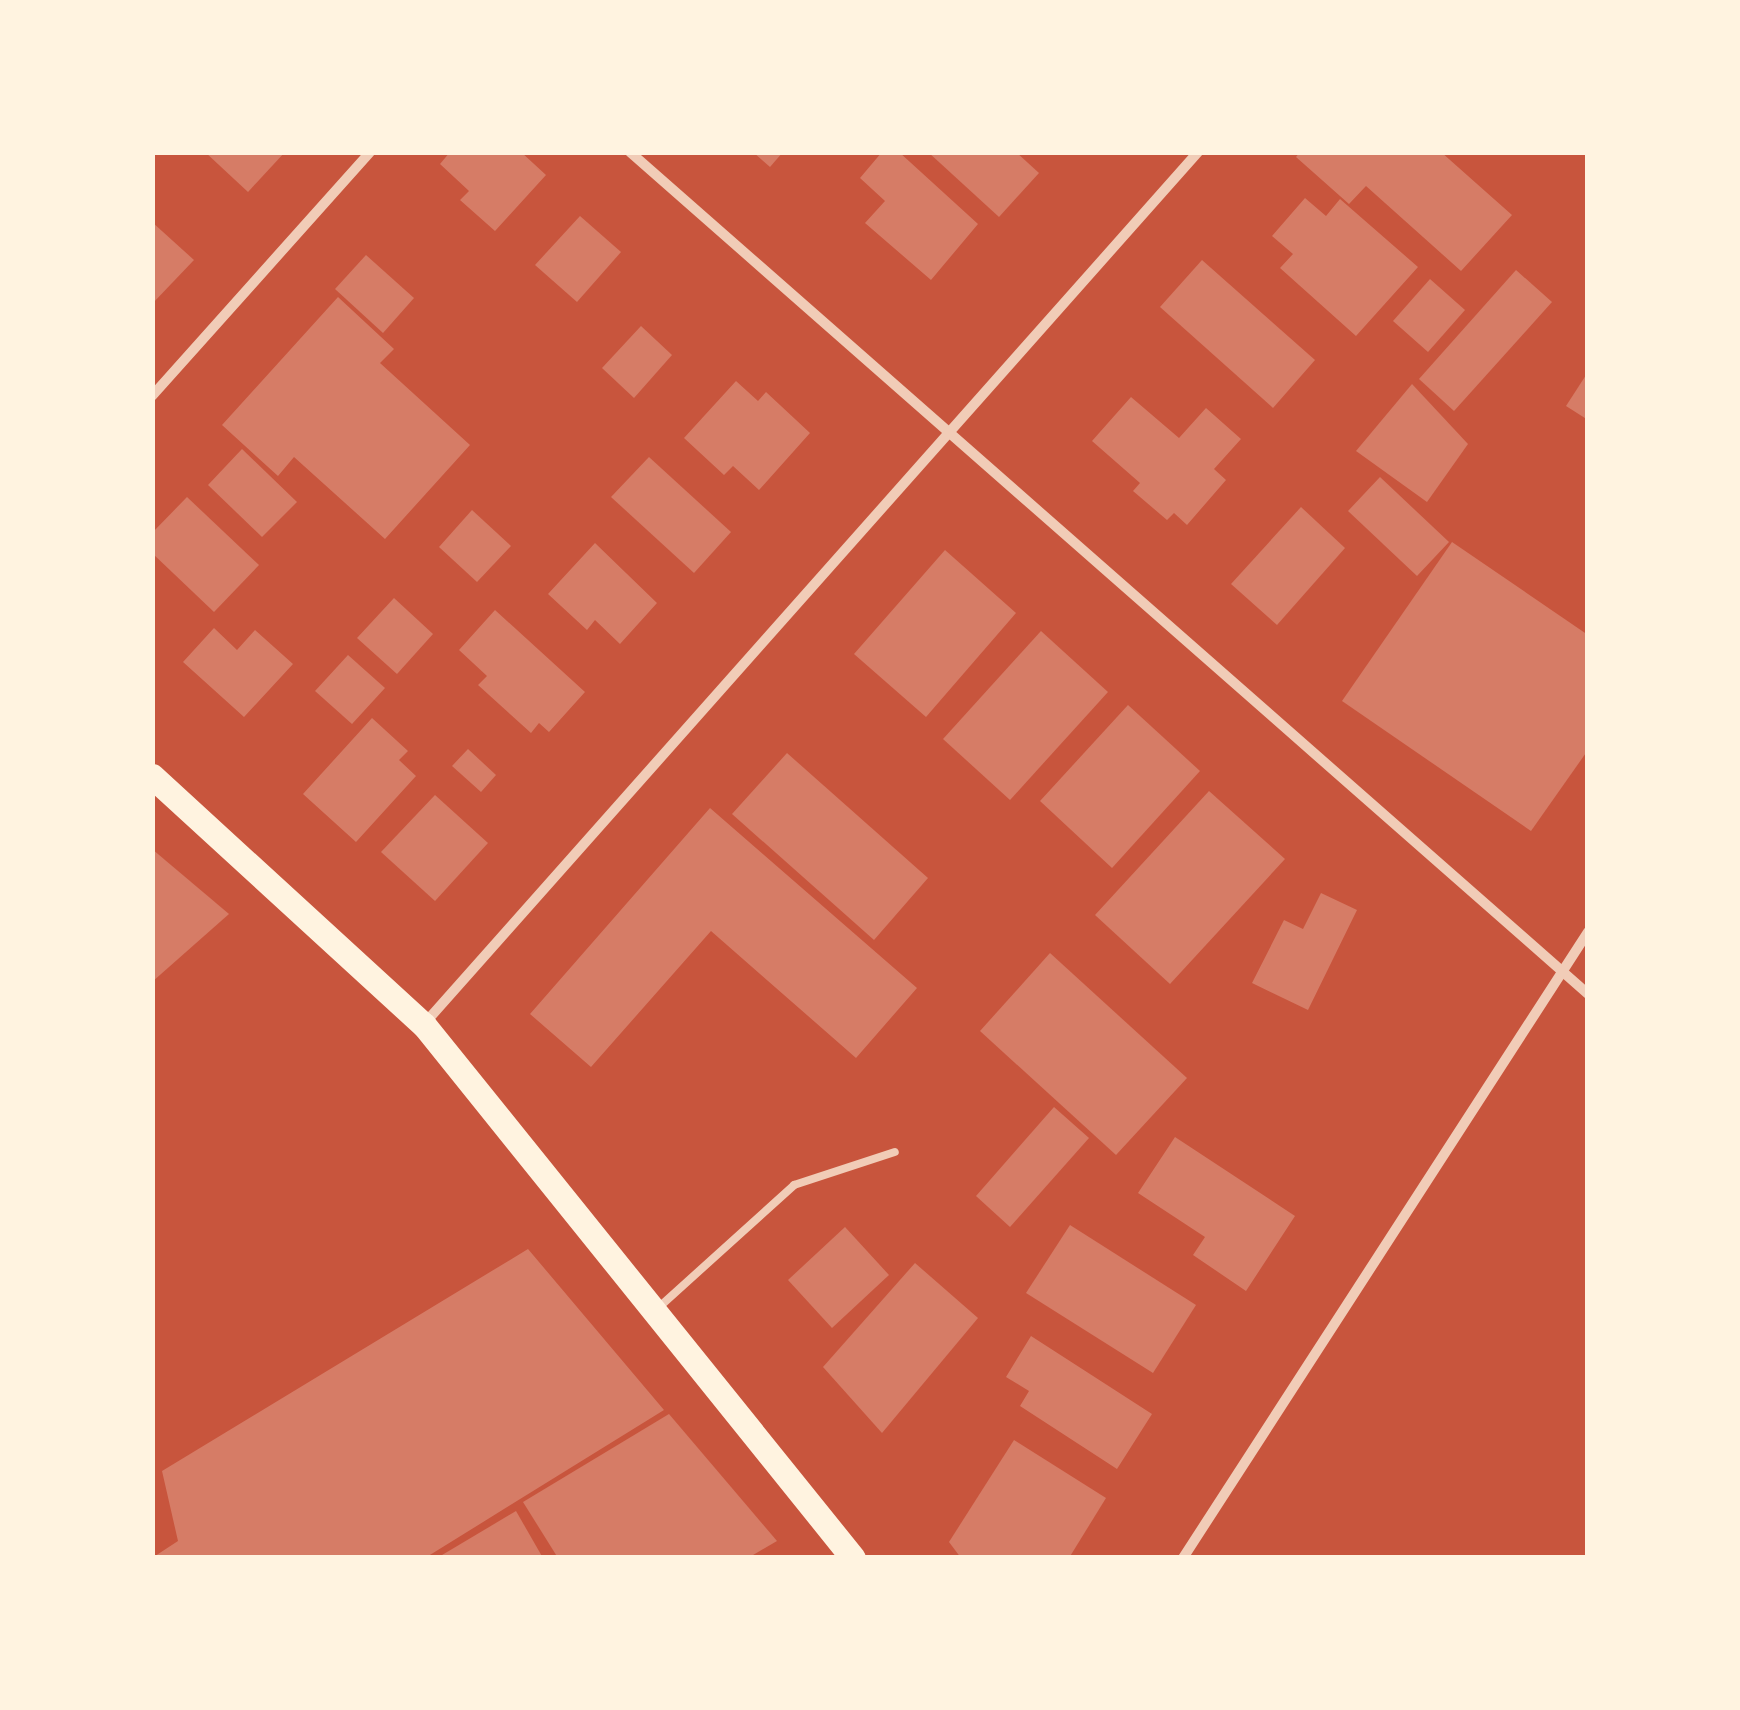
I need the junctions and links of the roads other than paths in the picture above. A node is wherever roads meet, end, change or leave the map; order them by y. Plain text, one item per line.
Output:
1 (370, 152) edge
2 (630, 152) edge
3 (1198, 152) edge
4 (152, 396) edge
5 (949, 433) junction
6 (152, 776) edge
7 (1588, 932) edge
8 (1563, 970) junction
9 (1588, 994) edge
10 (424, 1026) junction
11 (896, 1152) dead end
12 (656, 1308) junction
13 (853, 1558) edge
14 (1183, 1558) edge

1 - 4 street
2 - 5 street
3 - 5 street
5 - 8 street
5 - 10 street
6 - 10 main road
7 - 8 street
8 - 9 street
8 - 14 street
10 - 12 main road
11 - 12 lane
12 - 13 main road

